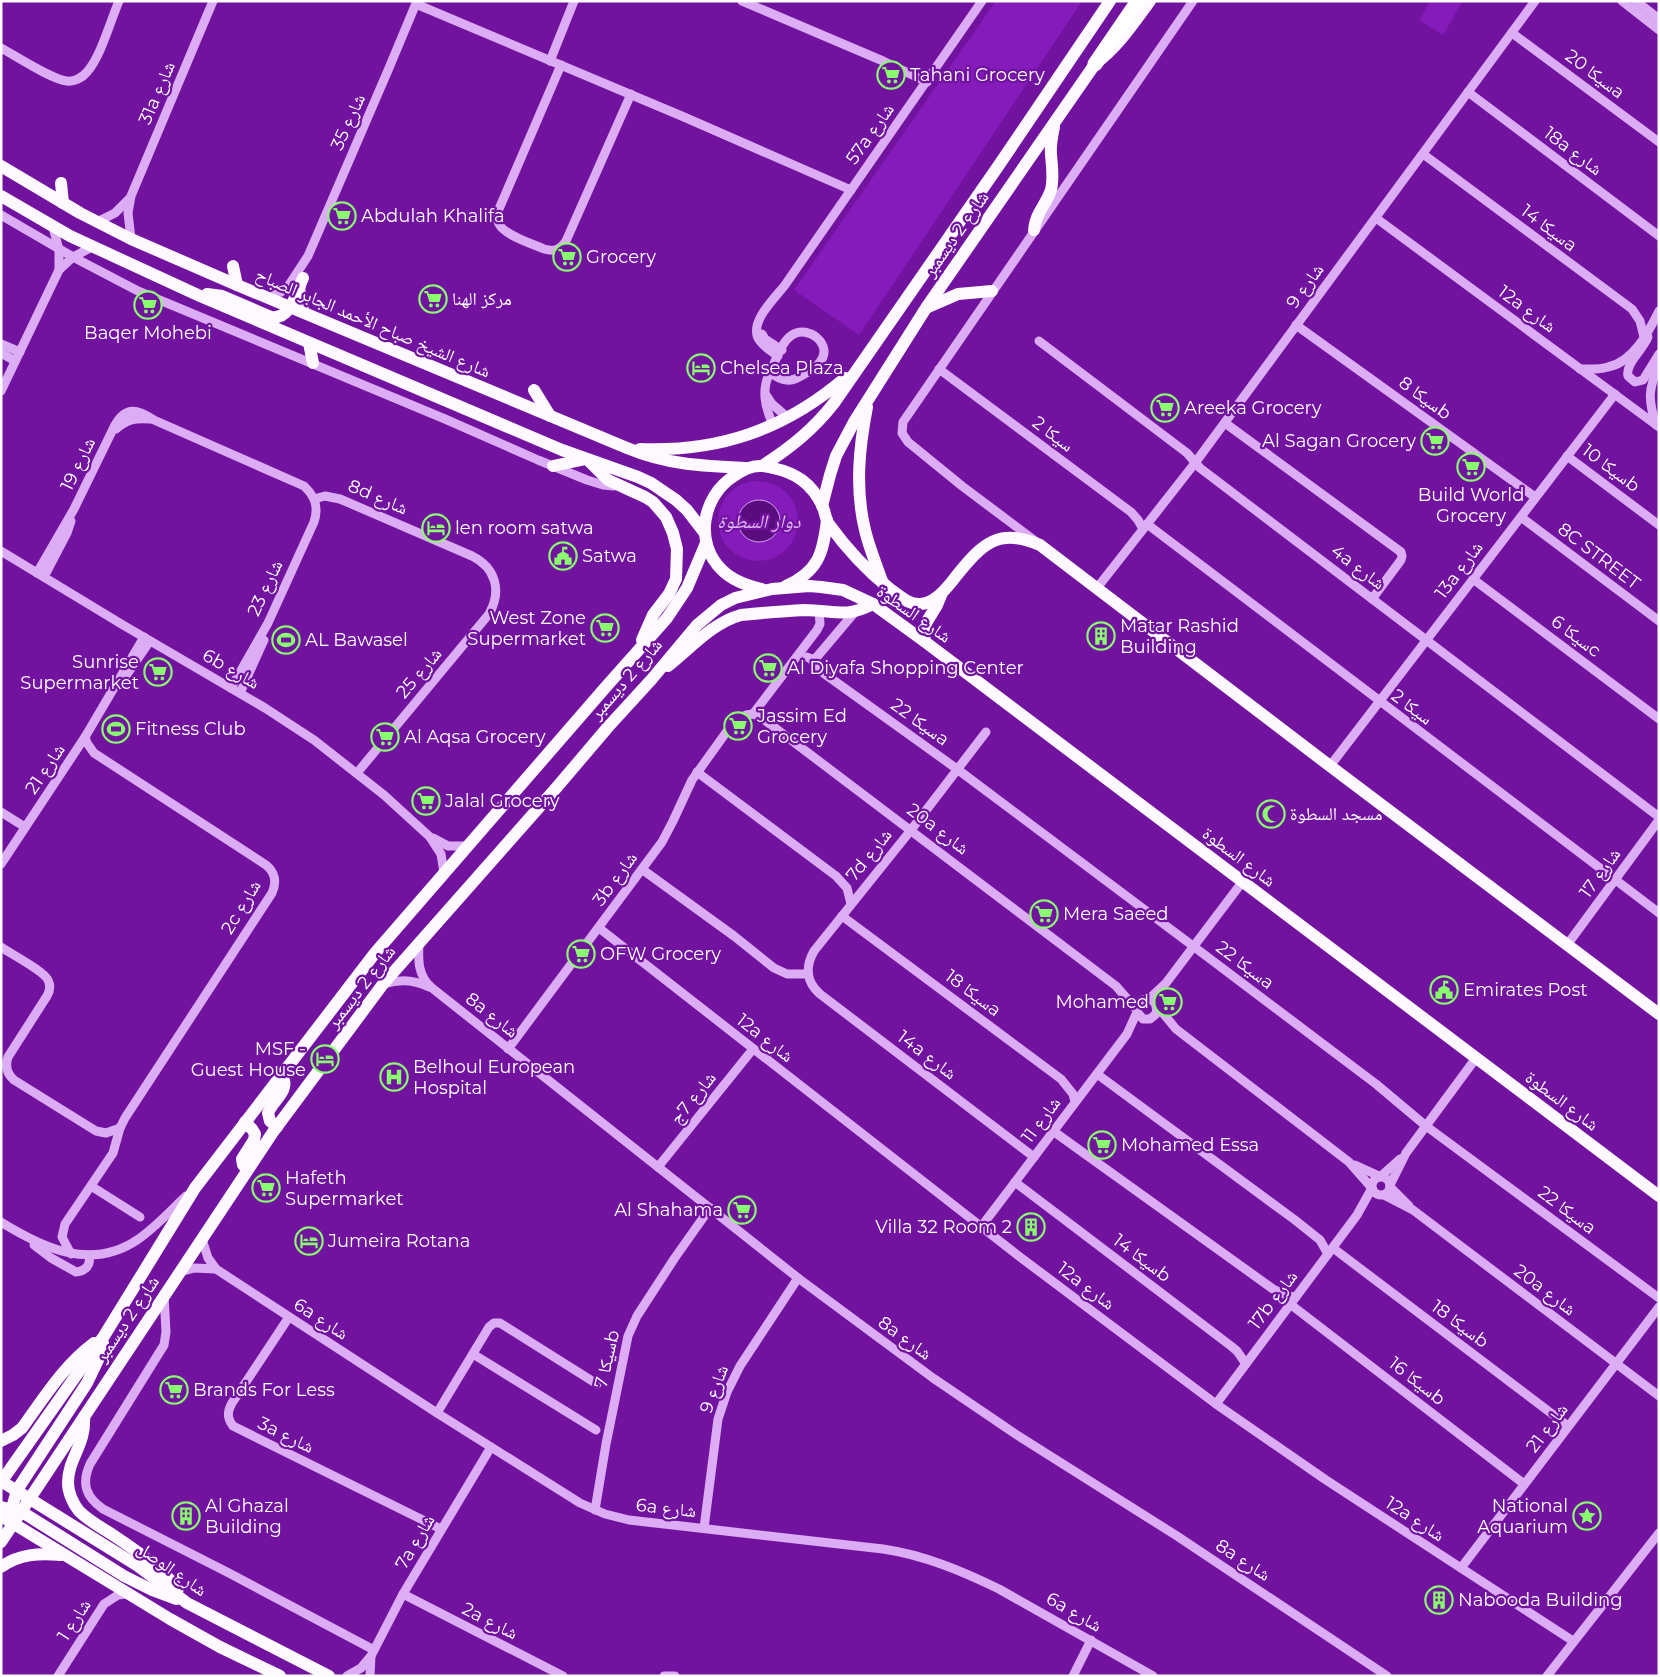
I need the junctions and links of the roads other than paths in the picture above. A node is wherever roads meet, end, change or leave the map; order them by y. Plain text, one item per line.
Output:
1 (119, 1) edge
2 (213, 1) edge
3 (574, 1) edge
4 (742, 1) edge
5 (982, 1) edge
6 (1110, 1) edge
7 (1138, 1) edge
8 (1150, 1) edge
9 (1193, 1) edge
10 (1535, 1) edge
11 (1622, 1) edge
12 (1636, 1) edge
13 (416, 3) edge
14 (1659, 19) edge
15 (1659, 30) edge
16 (1512, 33) junction
17 (1, 48) edge
18 (550, 60) junction
19 (1095, 64) junction
20 (561, 65) junction
21 (927, 82) junction
22 (1468, 92) junction
23 (631, 94) junction
24 (1057, 119) junction
25 (1659, 142) edge
26 (1423, 154) junction
27 (1, 166) edge
28 (61, 183) dead end
29 (851, 190) junction
30 (1, 196) edge
31 (131, 196) junction
32 (63, 203) junction
33 (1, 214) edge
34 (1376, 218) junction
35 (97, 222) junction
36 (54, 227) junction
37 (1034, 230) junction
38 (1659, 236) edge
39 (131, 239) junction
40 (92, 247) junction
41 (59, 250) junction
42 (308, 256) junction
43 (73, 258) junction
44 (233, 266) dead end
45 (59, 270) junction
46 (303, 278) junction
47 (237, 285) junction
48 (992, 291) junction
49 (200, 296) junction
50 (267, 298) junction
51 (290, 308) junction
52 (926, 308) junction
53 (1659, 311) edge
54 (306, 314) junction
55 (1296, 325) junction
56 (1651, 327) junction
57 (1644, 337) junction
58 (1039, 341) dead end
59 (309, 343) junction
60 (1, 344) edge
61 (20, 352) junction
62 (1, 353) edge
63 (780, 353) junction
64 (1659, 354) edge
65 (16, 361) junction
66 (312, 363) junction
67 (1659, 365) edge
68 (858, 367) junction
69 (939, 369) junction
70 (1580, 369) junction
71 (770, 372) junction
72 (534, 390) dead end
73 (1, 391) edge
74 (765, 392) junction
75 (1614, 394) junction
76 (868, 401) junction
77 (550, 416) junction
78 (787, 418) junction
79 (1225, 423) junction
80 (773, 425) junction
81 (1658, 426) edge
82 (627, 448) junction
83 (1567, 456) junction
84 (586, 459) junction
85 (1195, 463) junction
86 (553, 466) junction
87 (762, 466) junction
88 (746, 468) junction
89 (620, 486) junction
90 (1536, 497) junction
91 (314, 499) junction
92 (822, 506) junction
93 (1520, 517) junction
94 (826, 520) junction
95 (1659, 525) edge
96 (1145, 527) junction
97 (705, 538) junction
98 (1040, 545) junction
99 (2, 554) edge
100 (40, 575) junction
101 (1473, 579) junction
102 (883, 583) junction
103 (782, 588) junction
104 (1097, 588) junction
105 (496, 589) joint
106 (765, 590) junction
107 (942, 593) junction
108 (1372, 599) junction
109 (873, 604) junction
110 (819, 610) junction
111 (854, 613) junction
112 (1659, 621) edge
113 (268, 623) junction
114 (147, 639) junction
115 (1427, 639) junction
116 (924, 641) junction
117 (639, 648) junction
118 (801, 653) junction
119 (811, 659) junction
120 (651, 680) junction
121 (231, 688) junction
122 (240, 693) junction
123 (1379, 702) junction
124 (752, 714) junction
125 (1659, 719) edge
126 (986, 732) dead end
127 (85, 737) junction
128 (1330, 766) junction
129 (957, 769) junction
130 (697, 772) junction
131 (357, 773) junction
132 (1, 812) edge
133 (1659, 818) edge
134 (25, 827) junction
135 (911, 830) junction
136 (430, 837) junction
137 (469, 846) junction
138 (1, 864) edge
139 (643, 870) junction
140 (444, 873) junction
141 (1615, 880) junction
142 (1243, 881) junction
143 (851, 904) junction
144 (1659, 913) edge
145 (842, 916) junction
146 (599, 928) junction
147 (420, 943) junction
148 (1567, 945) junction
149 (1193, 946) junction
150 (1, 947) edge
151 (808, 974) junction
152 (383, 984) junction
153 (1116, 986) junction
154 (432, 988) junction
155 (1152, 1002) junction
156 (1136, 1010) junction
157 (1659, 1014) edge
158 (1148, 1019) junction
159 (1176, 1030) junction
160 (1127, 1034) junction
161 (753, 1048) junction
162 (508, 1049) junction
163 (1476, 1058) junction
164 (1097, 1074) junction
165 (282, 1076) junction
166 (1075, 1102) junction
167 (245, 1122) junction
168 (1426, 1126) junction
169 (277, 1127) junction
170 (120, 1128) junction
171 (1054, 1131) junction
172 (1406, 1153) junction
173 (1034, 1157) junction
174 (1348, 1162) junction
175 (658, 1167) junction
176 (248, 1169) junction
177 (1380, 1176) junction
178 (1015, 1182) junction
179 (91, 1186) junction
180 (1390, 1186) junction
181 (195, 1188) junction
182 (1371, 1188) junction
183 (1384, 1195) junction
184 (1659, 1196) edge
185 (710, 1208) junction
186 (1413, 1210) junction
187 (1357, 1216) junction
188 (140, 1217) dead end
189 (1, 1222) edge
190 (981, 1227) junction
191 (24, 1237) junction
192 (202, 1239) junction
193 (1330, 1251) junction
194 (71, 1254) junction
195 (89, 1255) junction
196 (216, 1269) junction
197 (180, 1272) junction
198 (798, 1278) junction
199 (164, 1295) junction
200 (1659, 1298) edge
201 (1293, 1301) junction
202 (1659, 1307) edge
203 (289, 1317) junction
204 (104, 1336) junction
205 (473, 1354) junction
206 (1615, 1363) junction
207 (1246, 1364) junction
208 (597, 1384) dead end
209 (1659, 1396) edge
210 (1216, 1404) junction
211 (437, 1414) junction
212 (84, 1416) junction
213 (1568, 1426) junction
214 (596, 1430) dead end
215 (1, 1441) edge
216 (492, 1447) junction
217 (28, 1472) junction
218 (1, 1481) edge
219 (42, 1481) junction
220 (1524, 1484) junction
221 (1, 1491) edge
222 (31, 1498) junction
223 (11, 1502) edge
224 (595, 1510) junction
225 (1, 1516) edge
226 (36, 1520) junction
227 (14, 1524) junction
228 (704, 1528) junction
229 (441, 1529) junction
230 (27, 1533) junction
231 (1659, 1533) edge
232 (1, 1542) edge
233 (64, 1555) junction
234 (1, 1567) edge
235 (1461, 1568) junction
236 (126, 1594) junction
237 (403, 1594) junction
238 (187, 1603) junction
239 (1091, 1640) junction
240 (1573, 1641) junction
241 (373, 1653) junction
242 (58, 1676) edge
243 (280, 1676) edge
244 (329, 1676) edge
245 (347, 1676) edge
246 (370, 1676) edge
247 (563, 1676) edge
248 (664, 1676) edge
249 (675, 1676) edge
250 (1073, 1676) edge
251 (1154, 1676) edge
252 (1387, 1676) edge
253 (1547, 1676) edge

1 - 17 street
2 - 31 street, 31a شارع
3 - 18 street
4 - 21 street
5 - 21 street, 57a شارع
6 - 68 main road, شارع 2 ديسمبر
7 - 19 highway
8 - 19 main road, شارع 2 ديسمبر
9 - 37 street
10 - 16 street, شارع 9
11 - 15 street
12 - 14 street
13 - 18 street
13 - 42 street, شارع 35
16 - 22 street, شارع 9
16 - 25 street, سيكا 20a
18 - 20 street
19 - 24 main road, شارع 2 ديسمبر
20 - 23 street
20 - 23 street
21 - 29 street, 57a شارع
22 - 26 street, شارع 9
22 - 38 street, 18a شارع
23 - 29 street
24 - 37 main road
24 - 52 main road, شارع 2 ديسمبر
26 - 34 street, شارع 9
26 - 57 street, سيكا 14a
27 - 32 main road, شارع الشيخ صباح الأحمد الجابر الصباح
28 - 32 main road
29 - 63 street, 57a شارع
30 - 36 main road
31 - 35 street, 31a شارع
31 - 39 street, 31a شارع
32 - 35 main road, شارع الشيخ صباح الأحمد الجابر الصباح
33 - 41 street
34 - 55 street, شارع 9
34 - 70 street, 12a شارع
35 - 39 main road, شارع الشيخ صباح الأحمد الجابر الصباح
36 - 40 main road
36 - 41 street
37 - 48 street
39 - 47 main road, شارع الشيخ صباح الأحمد الجابر الصباح
40 - 43 street
40 - 49 main road
41 - 43 street
41 - 45 street
42 - 46 street, شارع 35
42 - 50 street, شارع 35
43 - 45 street
43 - 66 street
44 - 47 main road
45 - 61 street
46 - 51 main road
46 - 54 street, شارع 35
47 - 50 main road, شارع الشيخ صباح الأحمد الجابر الصباح
48 - 52 main road
48 - 69 street
49 - 51 main road
49 - 59 main road
50 - 51 main road, شارع الشيخ صباح الأحمد الجابر الصباح
51 - 54 main road, شارع الشيخ صباح الأحمد الجابر الصباح
52 - 76 main road, شارع 2 ديسمبر
53 - 56 street
54 - 77 main road, شارع الشيخ صباح الأحمد الجابر الصباح
55 - 79 street, شارع 9
55 - 90 street, سيكا 8b
56 - 57 street
56 - 64 street
57 - 70 street
58 - 85 street, 4a شارع
59 - 66 main road
59 - 84 main road
60 - 61 street
61 - 65 street
62 - 65 street
63 - 71 street
63 - 71 street
65 - 73 street
66 - 86 street
67 - 81 street
68 - 78 main road
68 - 87 main road, شارع 2 ديسمبر
69 - 96 street, سيكا 2
69 - 98 street, شارع السطوة
70 - 75 street, 12a شارع
71 - 74 street
72 - 77 main road
74 - 78 street
74 - 80 street
75 - 81 street, 12a شارع
75 - 83 street, 13a شارع
76 - 92 main road, شارع 2 ديسمبر
76 - 102 main road
77 - 82 main road, شارع الشيخ صباح الأحمد الجابر الصباح
78 - 80 main road
79 - 85 street, شارع 9
79 - 108 street
80 - 82 main road
82 - 88 main road, شارع الشيخ صباح الأحمد الجابر الصباح
83 - 90 street, 13a شارع
83 - 95 street, سيكا 10b
84 - 86 main road
84 - 89 main road
84 - 97 main road
85 - 96 street, شارع 9
85 - 108 street, 4a شارع
86 - 89 street
87 - 88 main road
87 - 92 main road
88 - 97 main road
89 - 117 main road
90 - 93 street, 13a شارع
91 - 100 street, شارع 19
91 - 105 street, 8d شارع
91 - 113 street, شارع 23
92 - 94 main road
93 - 101 street, 13a شارع
93 - 112 street, 8C STREET
94 - 102 main road, شارع السطوة
94 - 103 main road
96 - 104 street, شارع 9
96 - 123 street, سيكا 2
97 - 106 main road
97 - 117 main road, شارع 2 ديسمبر
98 - 104 main road, شارع السطوة
98 - 107 main road, شارع السطوة
99 - 100 street, 6b شارع
100 - 114 street, 6b شارع
101 - 115 street, 13a شارع
101 - 125 street, سيكا 6c
102 - 107 main road, شارع السطوة
103 - 106 main road
103 - 109 main road, شارع السطوة
104 - 128 main road, شارع السطوة
105 - 131 street, شارع 25
106 - 120 main road, شارع 2 ديسمبر
107 - 116 main road
108 - 115 street, 4a شارع
109 - 111 main road
109 - 116 main road, شارع السطوة
110 - 111 main road
110 - 118 street
110 - 120 main road
111 - 119 street
113 - 121 street, شارع 23
113 - 122 street
114 - 121 street, 6b شارع
114 - 127 street, شارع 21
115 - 123 street, 13a شارع
115 - 133 street, 4a شارع
116 - 142 main road, شارع السطوة
117 - 137 main road, شارع 2 ديسمبر
118 - 119 street
118 - 124 street
119 - 129 street, سيكا 22a
120 - 147 main road, شارع 2 ديسمبر
121 - 122 street, 6b شارع
122 - 131 street, 6b شارع
123 - 128 street, 13a شارع
123 - 141 street, سيكا 2
124 - 130 street, 3b شارع
124 - 135 street, 20a شارع
126 - 129 street, 7d شارع
127 - 134 street, شارع 21
127 - 170 street, 2c شارع
128 - 148 main road, شارع السطوة
129 - 135 street, 7d شارع
129 - 149 street, سيكا 22a
130 - 139 street, 3b شارع
130 - 143 street
131 - 136 street, 6b شارع
132 - 134 street
133 - 141 street, شارع 17
134 - 138 street, شارع 21
135 - 143 street, 7d شارع
135 - 153 street, 20a شارع
136 - 137 street, 6b شارع
136 - 140 street, 6b شارع
137 - 140 main road, شارع 2 ديسمبر
139 - 146 street, 3b شارع
139 - 151 street
140 - 165 main road, شارع 2 ديسمبر
141 - 144 street, سيكا 2
141 - 148 street, شارع 17
142 - 149 street
142 - 163 main road, شارع السطوة
143 - 145 street, 7d شارع
145 - 151 street, 7d شارع
145 - 166 street, سيكا 18a
146 - 161 street, 12a شارع
146 - 162 street, 3b شارع
147 - 152 main road, شارع 2 ديسمبر
147 - 154 street, 8a شارع
148 - 157 main road, شارع السطوة
149 - 155 street
149 - 168 street, سيكا 22a
150 - 170 street
151 - 173 street, 14a شارع
152 - 154 street, 8a شارع
152 - 169 main road, شارع 2 ديسمبر
153 - 155 street, 20a شارع
153 - 156 street, 20a شارع
154 - 162 street, 8a شارع
155 - 156 street
155 - 158 street
155 - 159 street
156 - 158 street
156 - 160 street, شارع 11
158 - 159 street
158 - 160 street, شارع 11
159 - 174 street
160 - 164 street, شارع 11
161 - 175 street, شارع 7ج
161 - 190 street, 12a شارع
162 - 175 street, 8a شارع
163 - 168 street
163 - 184 main road, شارع السطوة
164 - 166 street, شارع 11
164 - 193 street, سيكا 18b
165 - 167 main road, شارع 2 ديسمبر
165 - 169 main road
166 - 171 street, شارع 11
167 - 176 main road
167 - 181 main road, شارع 2 ديسمبر
168 - 172 street
168 - 200 street, سيكا 22a
169 - 176 main road, شارع 2 ديسمبر
170 - 179 street, 2c شارع
171 - 173 street, شارع 11
171 - 201 street, سيكا 16b
172 - 177 street
172 - 180 street
173 - 178 street, شارع 11
174 - 177 street
174 - 182 street
175 - 185 street, 8a شارع
176 - 192 main road, شارع 2 ديسمبر
177 - 180 street
177 - 182 street
178 - 190 street, شارع 11
178 - 207 street, سيكا 14b
179 - 188 street
179 - 194 street, 2c شارع
180 - 183 street
180 - 186 street, 20a شارع
181 - 195 street
181 - 204 main road, شارع 2 ديسمبر
182 - 183 street
182 - 187 street, 17b شارع
183 - 186 street, 20a شارع
183 - 187 street, 17b شارع
185 - 198 street, 8a شارع
185 - 224 street, سيكا 7b
186 - 206 street, 20a شارع
187 - 193 street, 17b شارع
189 - 191 street
190 - 210 street, 12a شارع
191 - 194 street
191 - 195 street
192 - 196 street, 6a شارع
192 - 197 main road, شارع 2 ديسمبر
193 - 201 street, 17b شارع
193 - 213 street, سيكا 18b
194 - 195 street
196 - 197 street
196 - 203 street, 6a شارع
197 - 199 main road, شارع 2 ديسمبر
198 - 228 street, شارع 9
198 - 252 street, 8a شارع
199 - 212 main road, شارع 2 ديسمبر
199 - 241 street
201 - 207 street, 17b شارع
201 - 220 street, سيكا 16b
202 - 206 street, شارع 21
203 - 211 street, 6a شارع
203 - 229 street, 3a شارع
204 - 215 main road
204 - 217 main road
204 - 218 main road, شارع 2 ديسمبر
205 - 208 street
205 - 211 street
205 - 214 street
206 - 209 street, 20a شارع
206 - 213 street, شارع 21
207 - 210 street, 17b شارع
210 - 235 street, 12a شارع
211 - 216 street, 6a شارع
212 - 219 main road, شارع 2 ديسمبر
212 - 238 main road
213 - 220 street, شارع 21
216 - 224 street, 6a شارع
216 - 229 street, 7a شارع
217 - 219 main road
217 - 223 main road
218 - 221 main road
218 - 223 main road, شارع الوصل
219 - 222 main road, شارع 2 ديسمبر
220 - 235 street, شارع 21
222 - 223 main road, شارع الوصل
222 - 238 main road, شارع الوصل
223 - 226 main road
223 - 227 main road
224 - 228 street, 6a شارع
225 - 227 main road
226 - 230 main road
226 - 238 main road
227 - 230 main road
227 - 232 main road
228 - 239 street, 6a شارع
229 - 237 street, 7a شارع
230 - 233 main road
231 - 240 street
233 - 234 main road
233 - 236 main road
235 - 240 street, 12a شارع
236 - 242 street, شارع 1
236 - 243 main road
237 - 241 street, 7a شارع
237 - 247 street, 2a شارع
238 - 244 main road, شارع الوصل
239 - 250 street
239 - 251 street, 6a شارع
240 - 253 street
241 - 245 street, 7a شارع
241 - 246 street, 7a شارع
248 - 249 street

